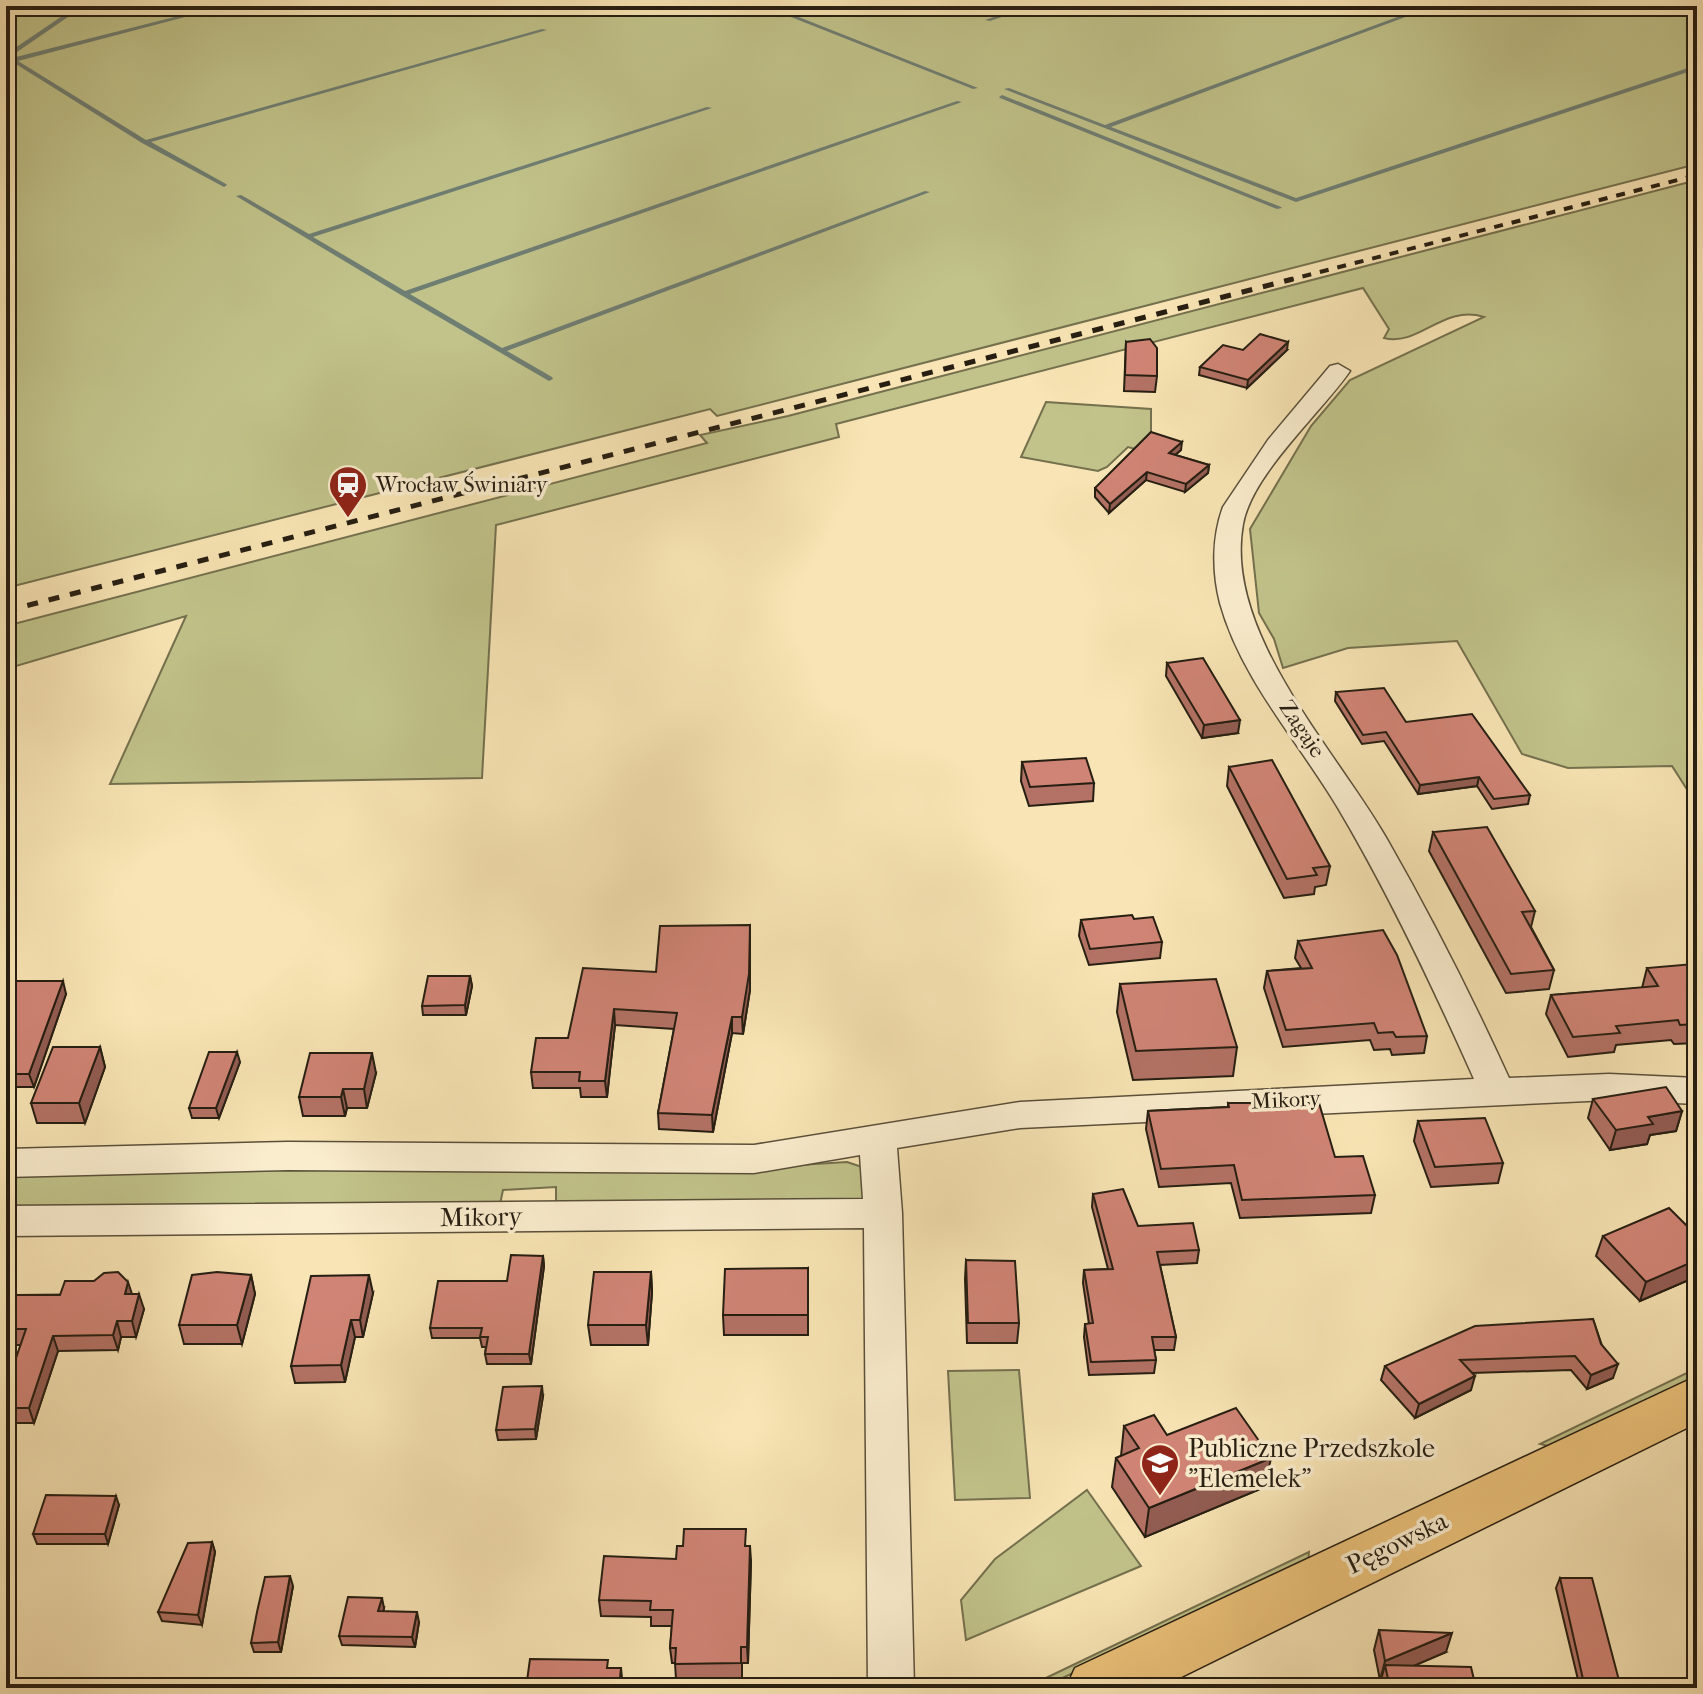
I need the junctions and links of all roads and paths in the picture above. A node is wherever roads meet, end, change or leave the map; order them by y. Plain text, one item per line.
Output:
1 (1338, 371) dead end
2 (1497, 1091) junction
3 (1697, 1091) edge
4 (878, 1140) junction
5 (6, 1163) edge
6 (883, 1213) junction
7 (6, 1221) edge
8 (1697, 1398) edge
9 (891, 1688) edge
10 (1097, 1688) edge

1 - 2 street, Zagaje
2 - 3 street, Mikory
2 - 4 street, Mikory
4 - 5 street, Mikory
4 - 6 street
6 - 7 street, Mikory
6 - 9 street
8 - 10 main road, Pęgowska

